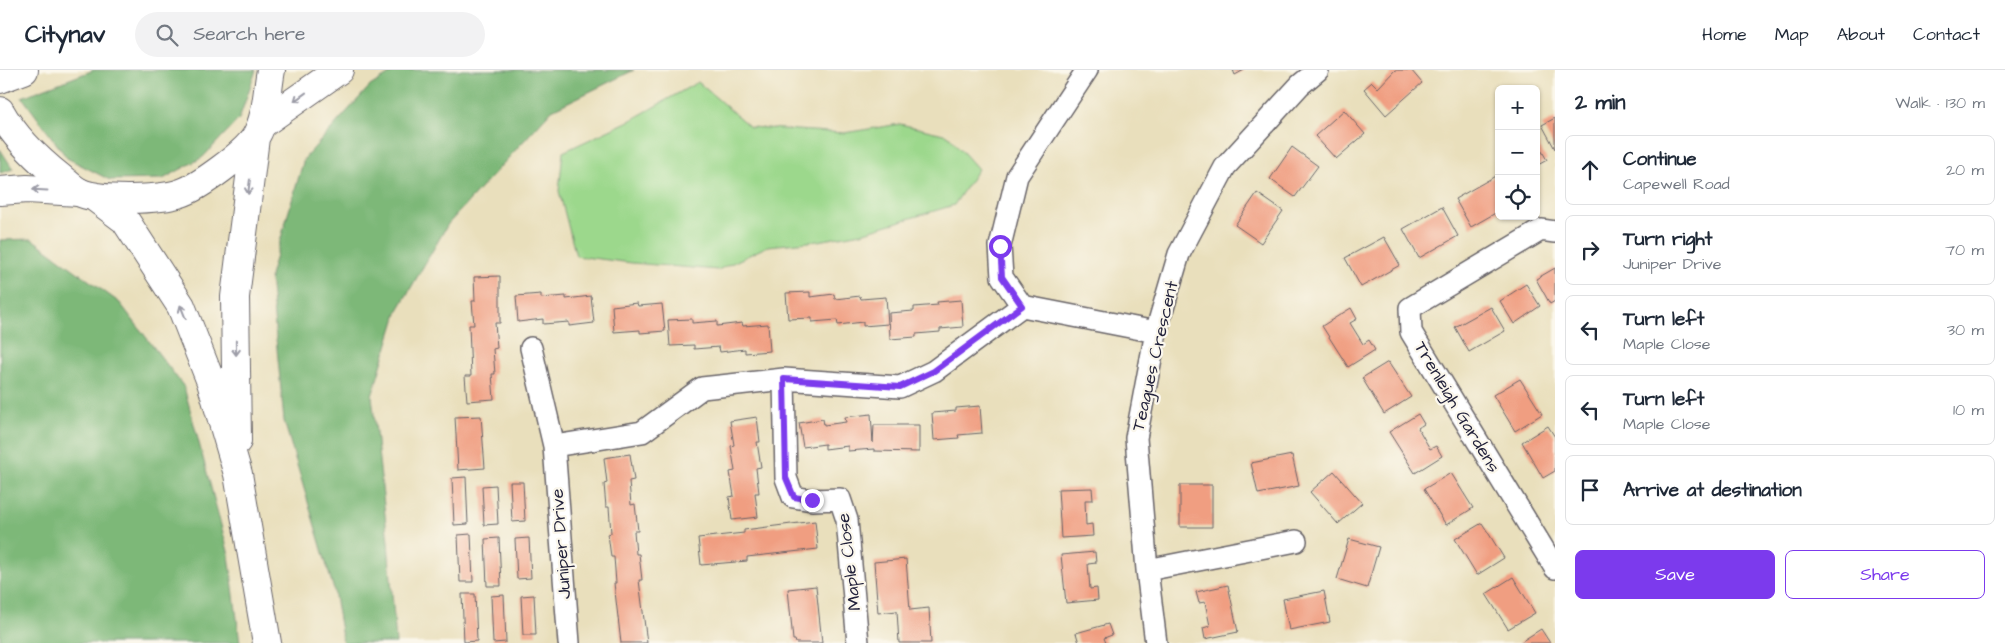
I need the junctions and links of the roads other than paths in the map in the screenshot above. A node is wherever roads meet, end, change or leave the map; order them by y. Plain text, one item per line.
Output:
1 (24, 70) edge
2 (271, 70) edge
3 (339, 70) edge
4 (1087, 70) edge
5 (1318, 70) edge
6 (0, 78) edge
7 (0, 112) edge
8 (258, 131) junction
9 (0, 191) edge
10 (86, 194) junction
11 (1555, 232) edge
12 (1022, 306) junction
13 (1156, 332) junction
14 (531, 348) dead end
15 (784, 379) junction
16 (554, 446) junction
17 (238, 474) junction
18 (1296, 541) dead end
19 (1555, 568) edge
20 (1147, 570) junction
21 (267, 643) edge
22 (569, 643) edge
23 (858, 643) edge
24 (1156, 643) edge

1 - 6 main road
2 - 8 main road
3 -> 8 main road
4 - 12 street
5 - 13 street, Teagues Crescent
7 - 10 main road
8 - 10 main road
8 -> 17 main road
10 -> 9 main road
17 -> 10 main road
11 - 19 street, Trenleigh Gardens
12 - 13 street
12 - 15 street
13 - 20 street, Teagues Crescent
14 - 16 street, Juniper Drive
15 - 16 street
15 - 23 street, Maple Close
16 - 22 street, Juniper Drive
17 - 21 main road
18 - 20 street
20 - 24 street, Teagues Crescent

